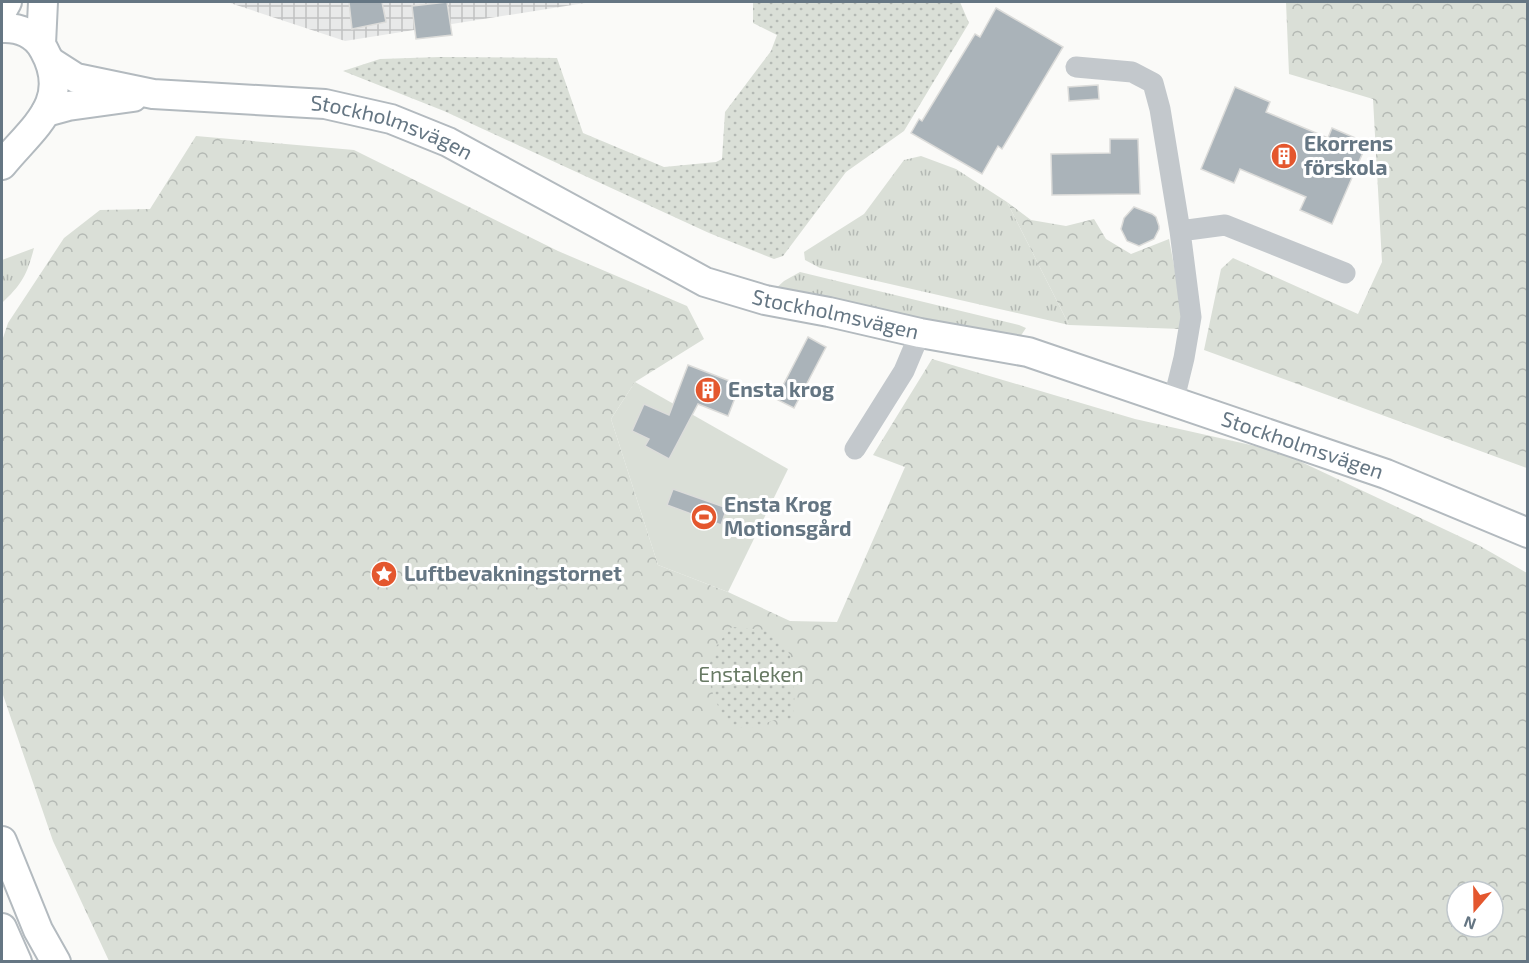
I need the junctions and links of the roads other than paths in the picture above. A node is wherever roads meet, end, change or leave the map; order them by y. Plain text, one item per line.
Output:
1 (7, 2) edge
2 (44, 2) edge
3 (2, 11) edge
4 (2, 28) edge
5 (46, 53) junction
6 (1077, 67) dead end
7 (153, 94) junction
8 (46, 112) junction
9 (12, 145) edge
10 (2, 165) edge
11 (1180, 231) junction
12 (1345, 273) dead end
13 (920, 333) junction
14 (1173, 403) junction
15 (855, 449) dead end
16 (1527, 533) edge
17 (2, 840) edge
18 (2, 928) edge
19 (2, 940) edge
20 (9, 962) edge
21 (17, 962) edge
22 (56, 962) edge

1 - 3 main road
2 - 5 main road
4 - 5 main road, Stockholmsvägen
5 - 7 main road, Stockholmsvägen
5 - 8 main road
6 - 11 street
7 - 8 main road, Stockholmsvägen
7 - 13 main road, Stockholmsvägen
8 - 9 main road
9 - 10 main road
11 - 12 street
11 - 14 street
13 - 14 main road, Stockholmsvägen
13 - 15 street
14 - 16 main road, Stockholmsvägen
17 - 22 main road
18 - 21 main road
19 - 20 main road

